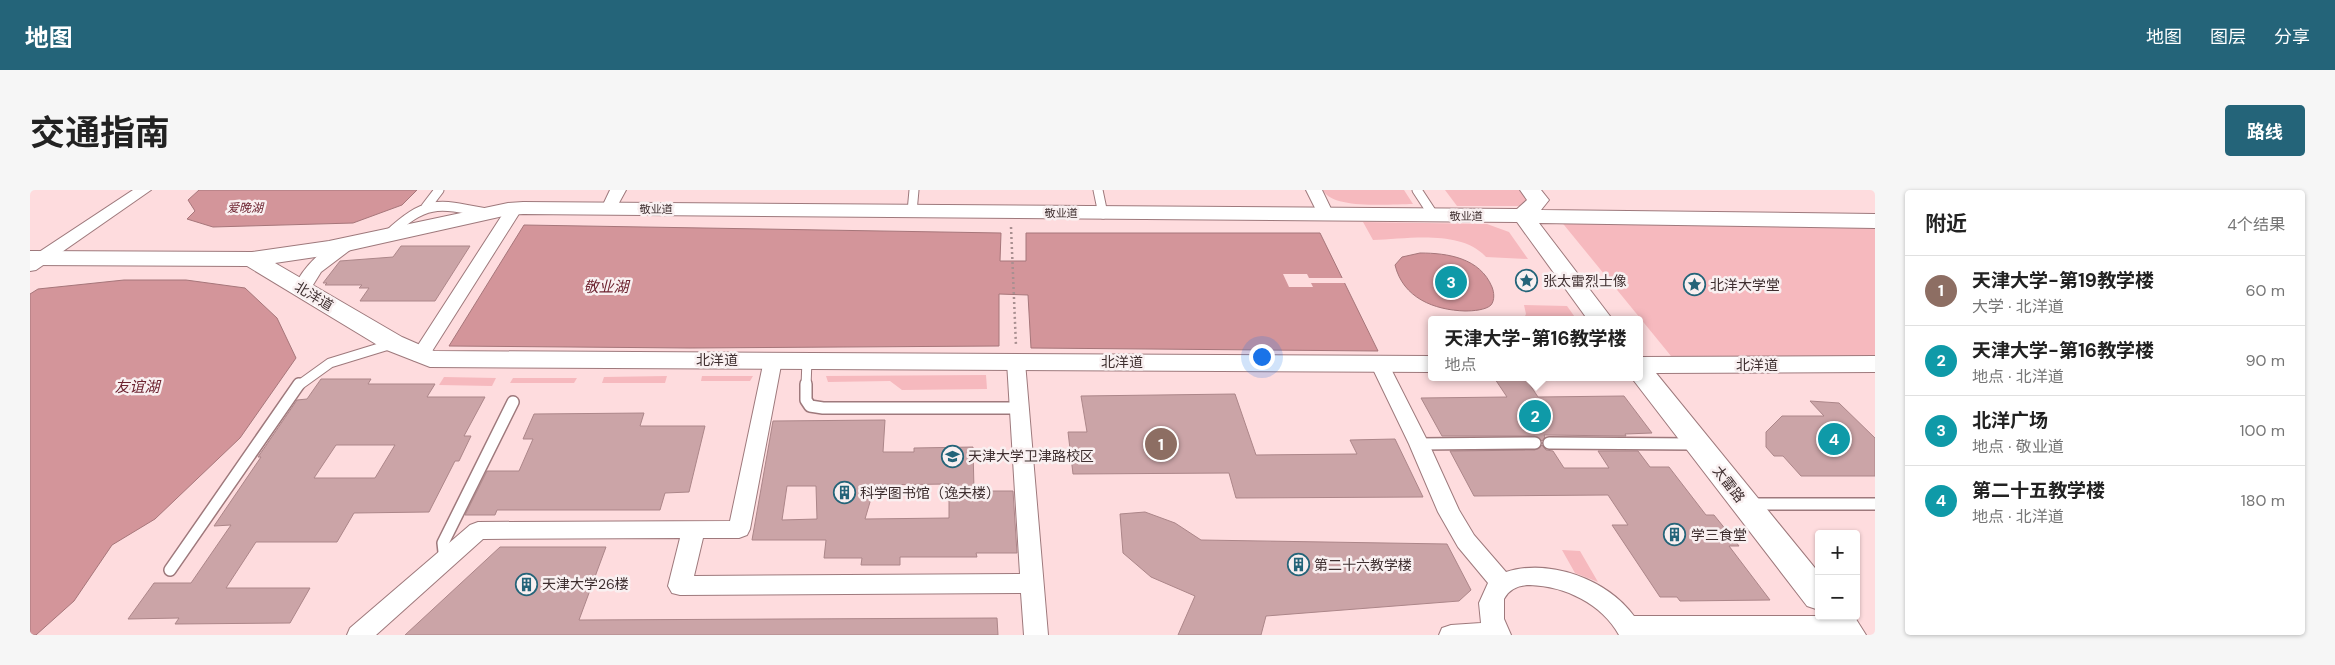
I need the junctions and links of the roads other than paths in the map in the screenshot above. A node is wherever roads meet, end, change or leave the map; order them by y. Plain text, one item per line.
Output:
1 (143, 190) edge
2 (439, 190) edge
3 (914, 190) edge
4 (1098, 190) edge
5 (1314, 190) edge
6 (1417, 190) edge
7 (1530, 190) edge
8 (614, 199) edge
9 (426, 207) junction
10 (514, 209) junction
11 (912, 212) junction
12 (488, 213) junction
13 (1103, 214) junction
14 (1326, 215) junction
15 (1434, 216) junction
16 (1523, 216) junction
17 (1875, 221) edge
18 (387, 235) junction
19 (348, 244) junction
20 (252, 258) junction
21 (34, 260) edge
22 (302, 289) junction
23 (1598, 316) edge
24 (393, 344) junction
25 (1016, 355) junction
26 (420, 356) junction
27 (773, 360) junction
28 (807, 360) junction
29 (1379, 363) junction
30 (1428, 364) edge
31 (1875, 364) edge
32 (1643, 365) edge
33 (1643, 375) edge
34 (513, 402) dead end
35 (1021, 408) junction
36 (1535, 443) dead end
37 (1549, 443) dead end
38 (1419, 444) junction
39 (1697, 444) junction
40 (1745, 504) junction
41 (1875, 504) edge
42 (694, 529) junction
43 (446, 561) junction
44 (170, 570) dead end
45 (1032, 583) junction
46 (1502, 584) junction
47 (1815, 592) edge
48 (1841, 626) edge
49 (1630, 631) edge
50 (1498, 634) edge
51 (359, 635) edge
52 (1036, 635) edge
53 (1450, 635) edge

1 - 21 street
2 - 9 lane
3 - 11 lane
4 - 13 lane
5 - 14 street
6 - 15 lane
7 - 16 street
8 - 10 street, 敬业道
8 - 11 street, 敬业道
9 - 12 lane
9 - 18 lane
10 - 12 street, 敬业道
10 - 26 street
11 - 13 street, 敬业道
12 - 18 street, 敬业道
13 - 14 street, 敬业道
14 - 15 street, 敬业道
15 - 16 street, 敬业道
16 - 17 street, 敬业道
16 - 23 street
18 - 19 street, 敬业道
19 - 20 street, 敬业道
19 - 22 street
20 - 21 street
20 - 22 street, 北洋道
22 - 24 street, 北洋道
24 - 26 street, 北洋道
24 - 44 lane
25 - 28 street, 北洋道
25 - 29 street, 北洋道
25 - 35 street
26 - 27 street, 北洋道
27 - 28 street, 北洋道
27 - 42 street
28 - 35 lane
29 - 30 street, 北洋道
29 - 38 street
31 - 32 street, 北洋道
33 - 39 street, 太雷路
34 - 43 lane
35 - 45 street
36 - 38 lane
37 - 39 lane
38 - 46 street
39 - 40 street, 太雷路
40 - 41 lane
40 - 47 street, 太雷路
42 - 43 street
42 - 45 street
43 - 51 street
45 - 52 street
46 - 49 street
46 - 50 street
48 - 49 street
50 - 53 street

